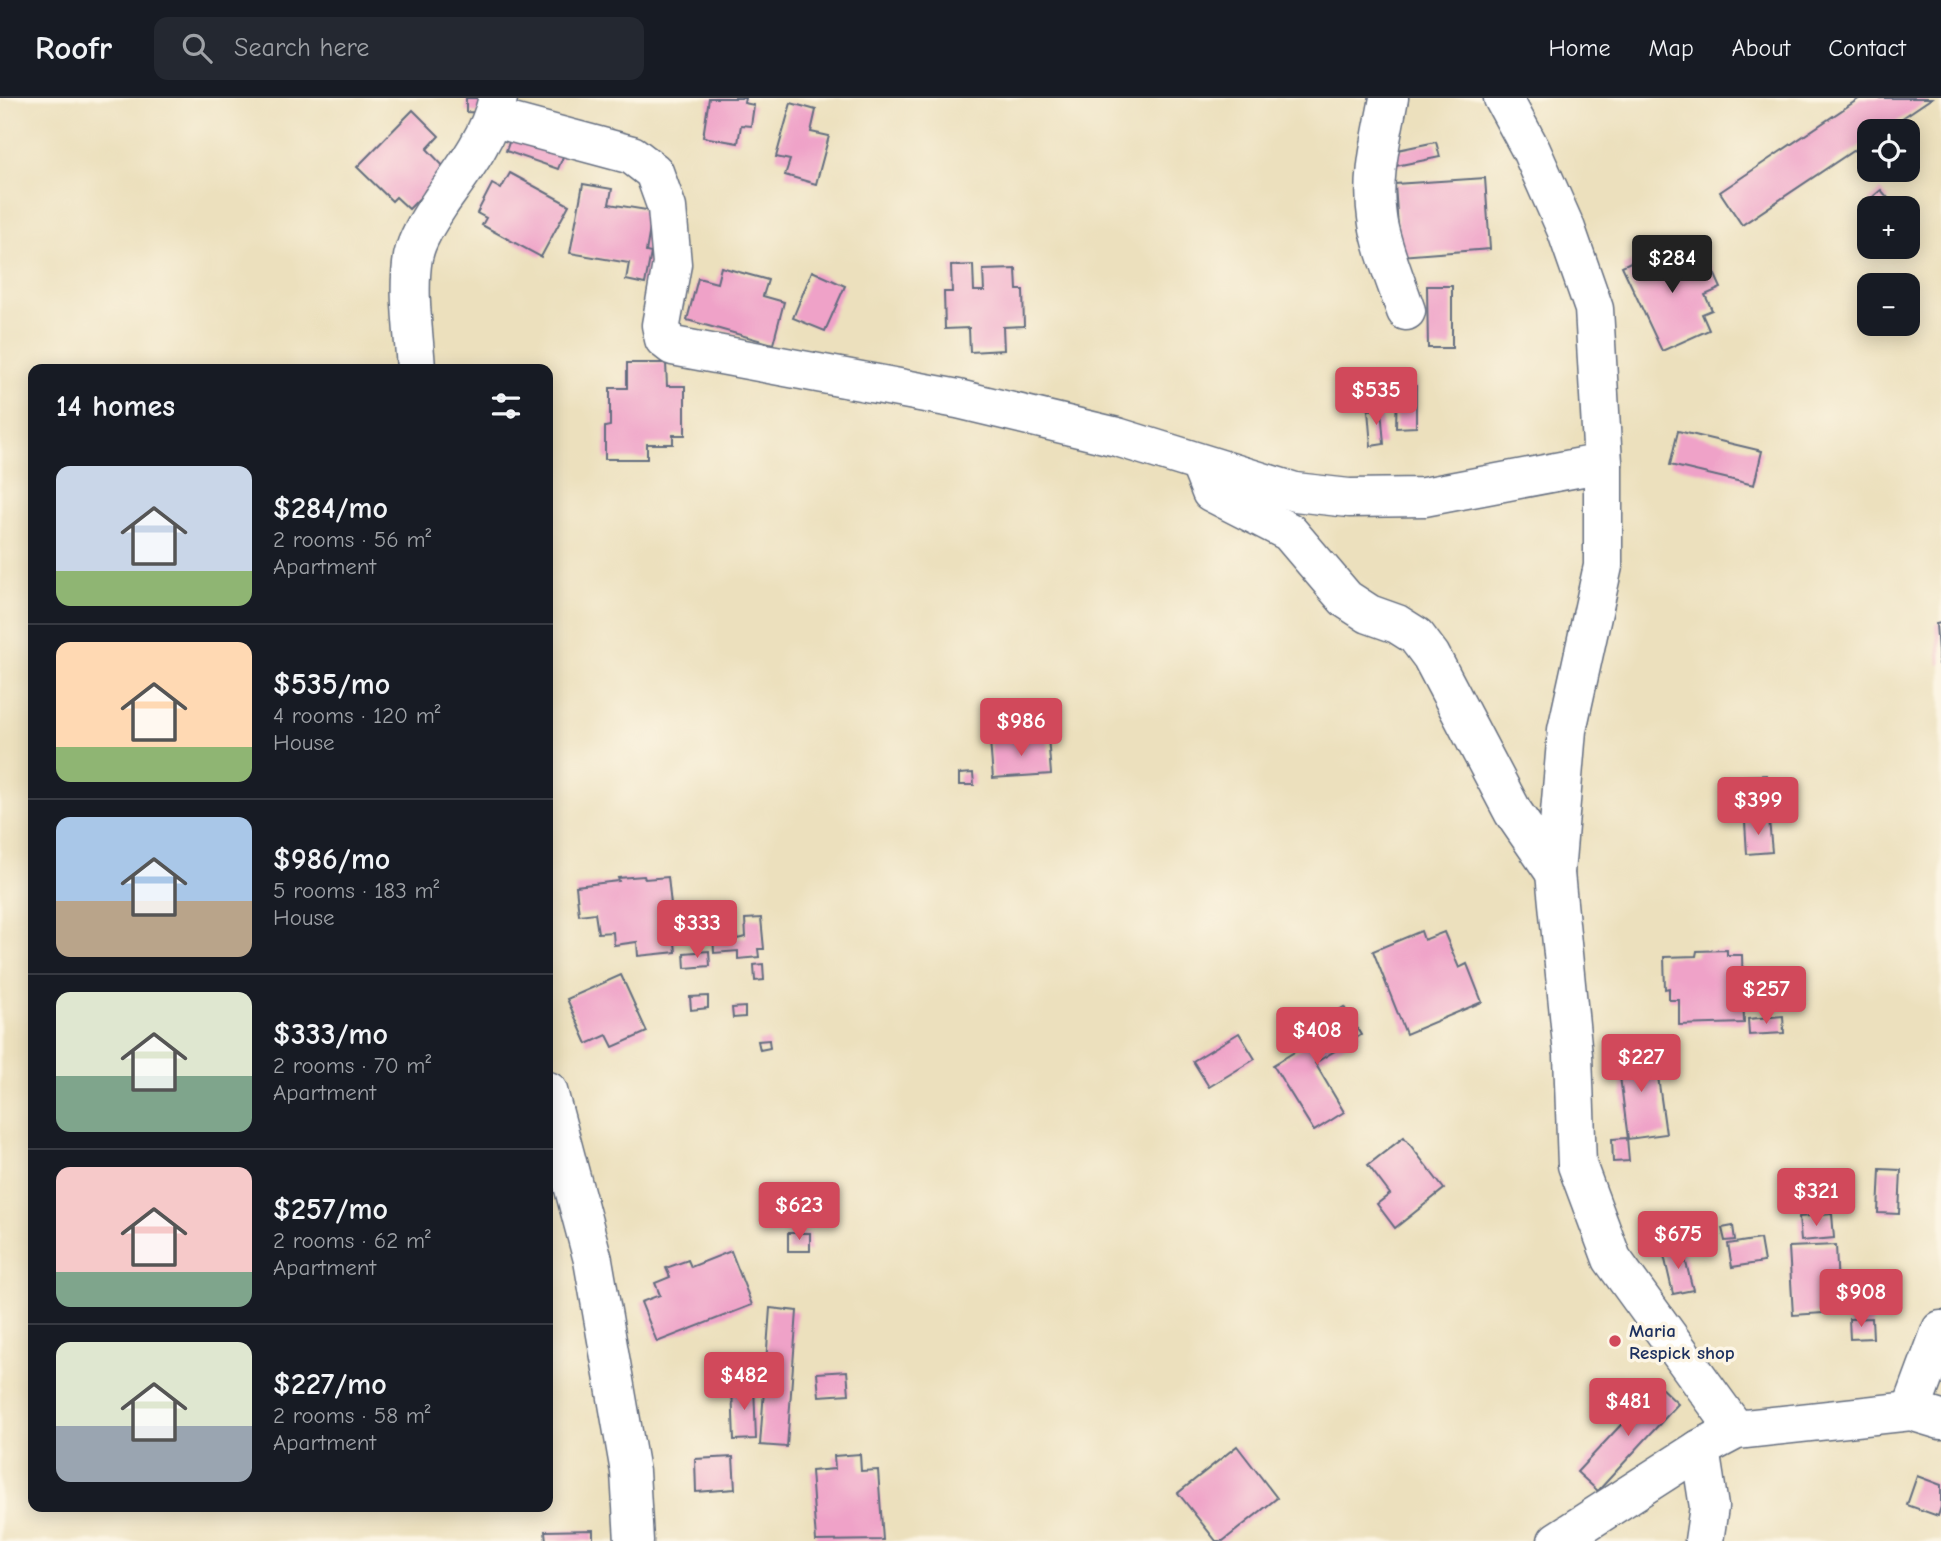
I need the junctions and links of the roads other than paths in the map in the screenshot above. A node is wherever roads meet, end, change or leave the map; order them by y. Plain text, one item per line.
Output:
1 (1389, 98) edge
2 (1503, 98) edge
3 (496, 108) edge
4 (1406, 312) dead end
5 (416, 364) edge
6 (1603, 463) junction
7 (1200, 464) junction
8 (1555, 873) junction
9 (553, 1110) edge
10 (1941, 1331) edge
11 (1926, 1416) edge
12 (1735, 1430) junction
13 (1700, 1449) junction
14 (634, 1541) edge
15 (1557, 1541) edge
16 (1704, 1541) edge

1 - 4 street
2 - 6 street
3 - 5 street
3 - 7 street
6 - 7 street
6 - 8 street
7 - 8 street
8 - 12 street
9 - 14 street
10 - 11 street
11 - 12 street
12 - 13 street
13 - 15 street
13 - 16 street

